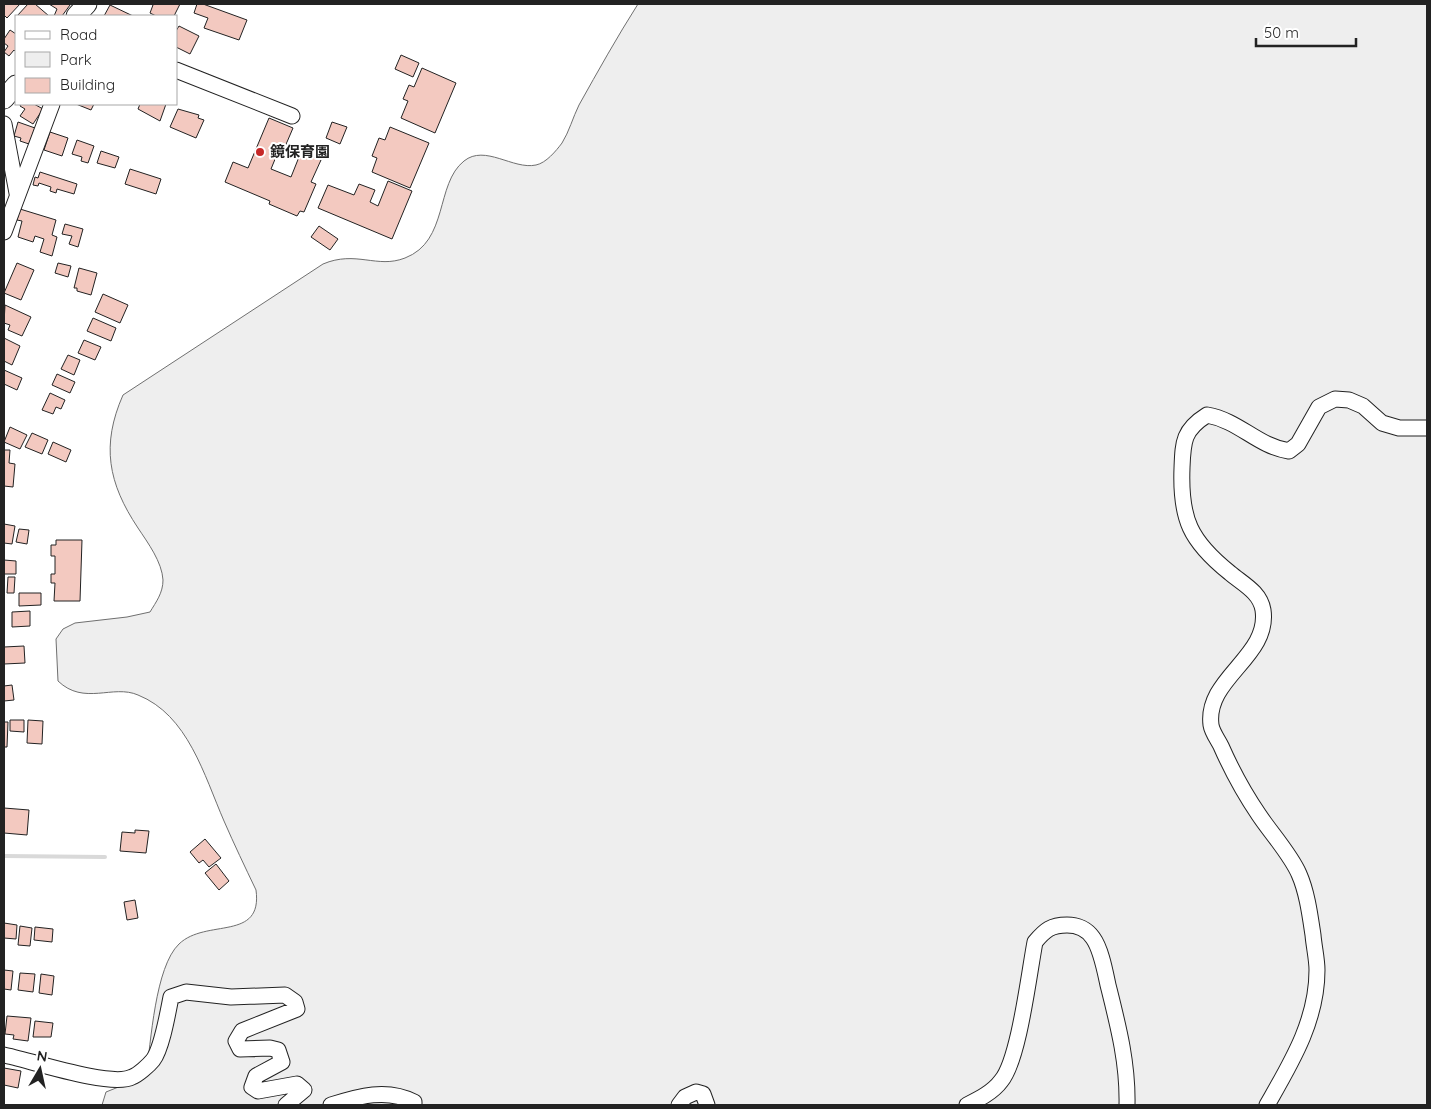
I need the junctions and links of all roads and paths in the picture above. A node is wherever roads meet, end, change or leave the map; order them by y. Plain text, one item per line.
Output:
1 (87, 4) edge
2 (77, 15) edge
3 (178, 71) edge
4 (15, 85) edge
5 (4, 99) edge
6 (52, 105) edge
7 (292, 116) dead end
8 (4, 124) edge
9 (17, 193) junction
10 (4, 232) edge
11 (1427, 428) edge
12 (4, 1054) edge
13 (286, 1105) edge
14 (331, 1105) edge
15 (414, 1105) edge
16 (679, 1105) edge
17 (707, 1105) edge
18 (966, 1105) edge
19 (1127, 1105) edge
20 (1268, 1105) edge

1 - 2 main road
3 - 7 street
4 - 5 main road
6 - 9 street
8 - 9 street
9 - 10 street
11 - 20 street
12 - 13 street
14 - 15 street
16 - 17 street
18 - 19 street

